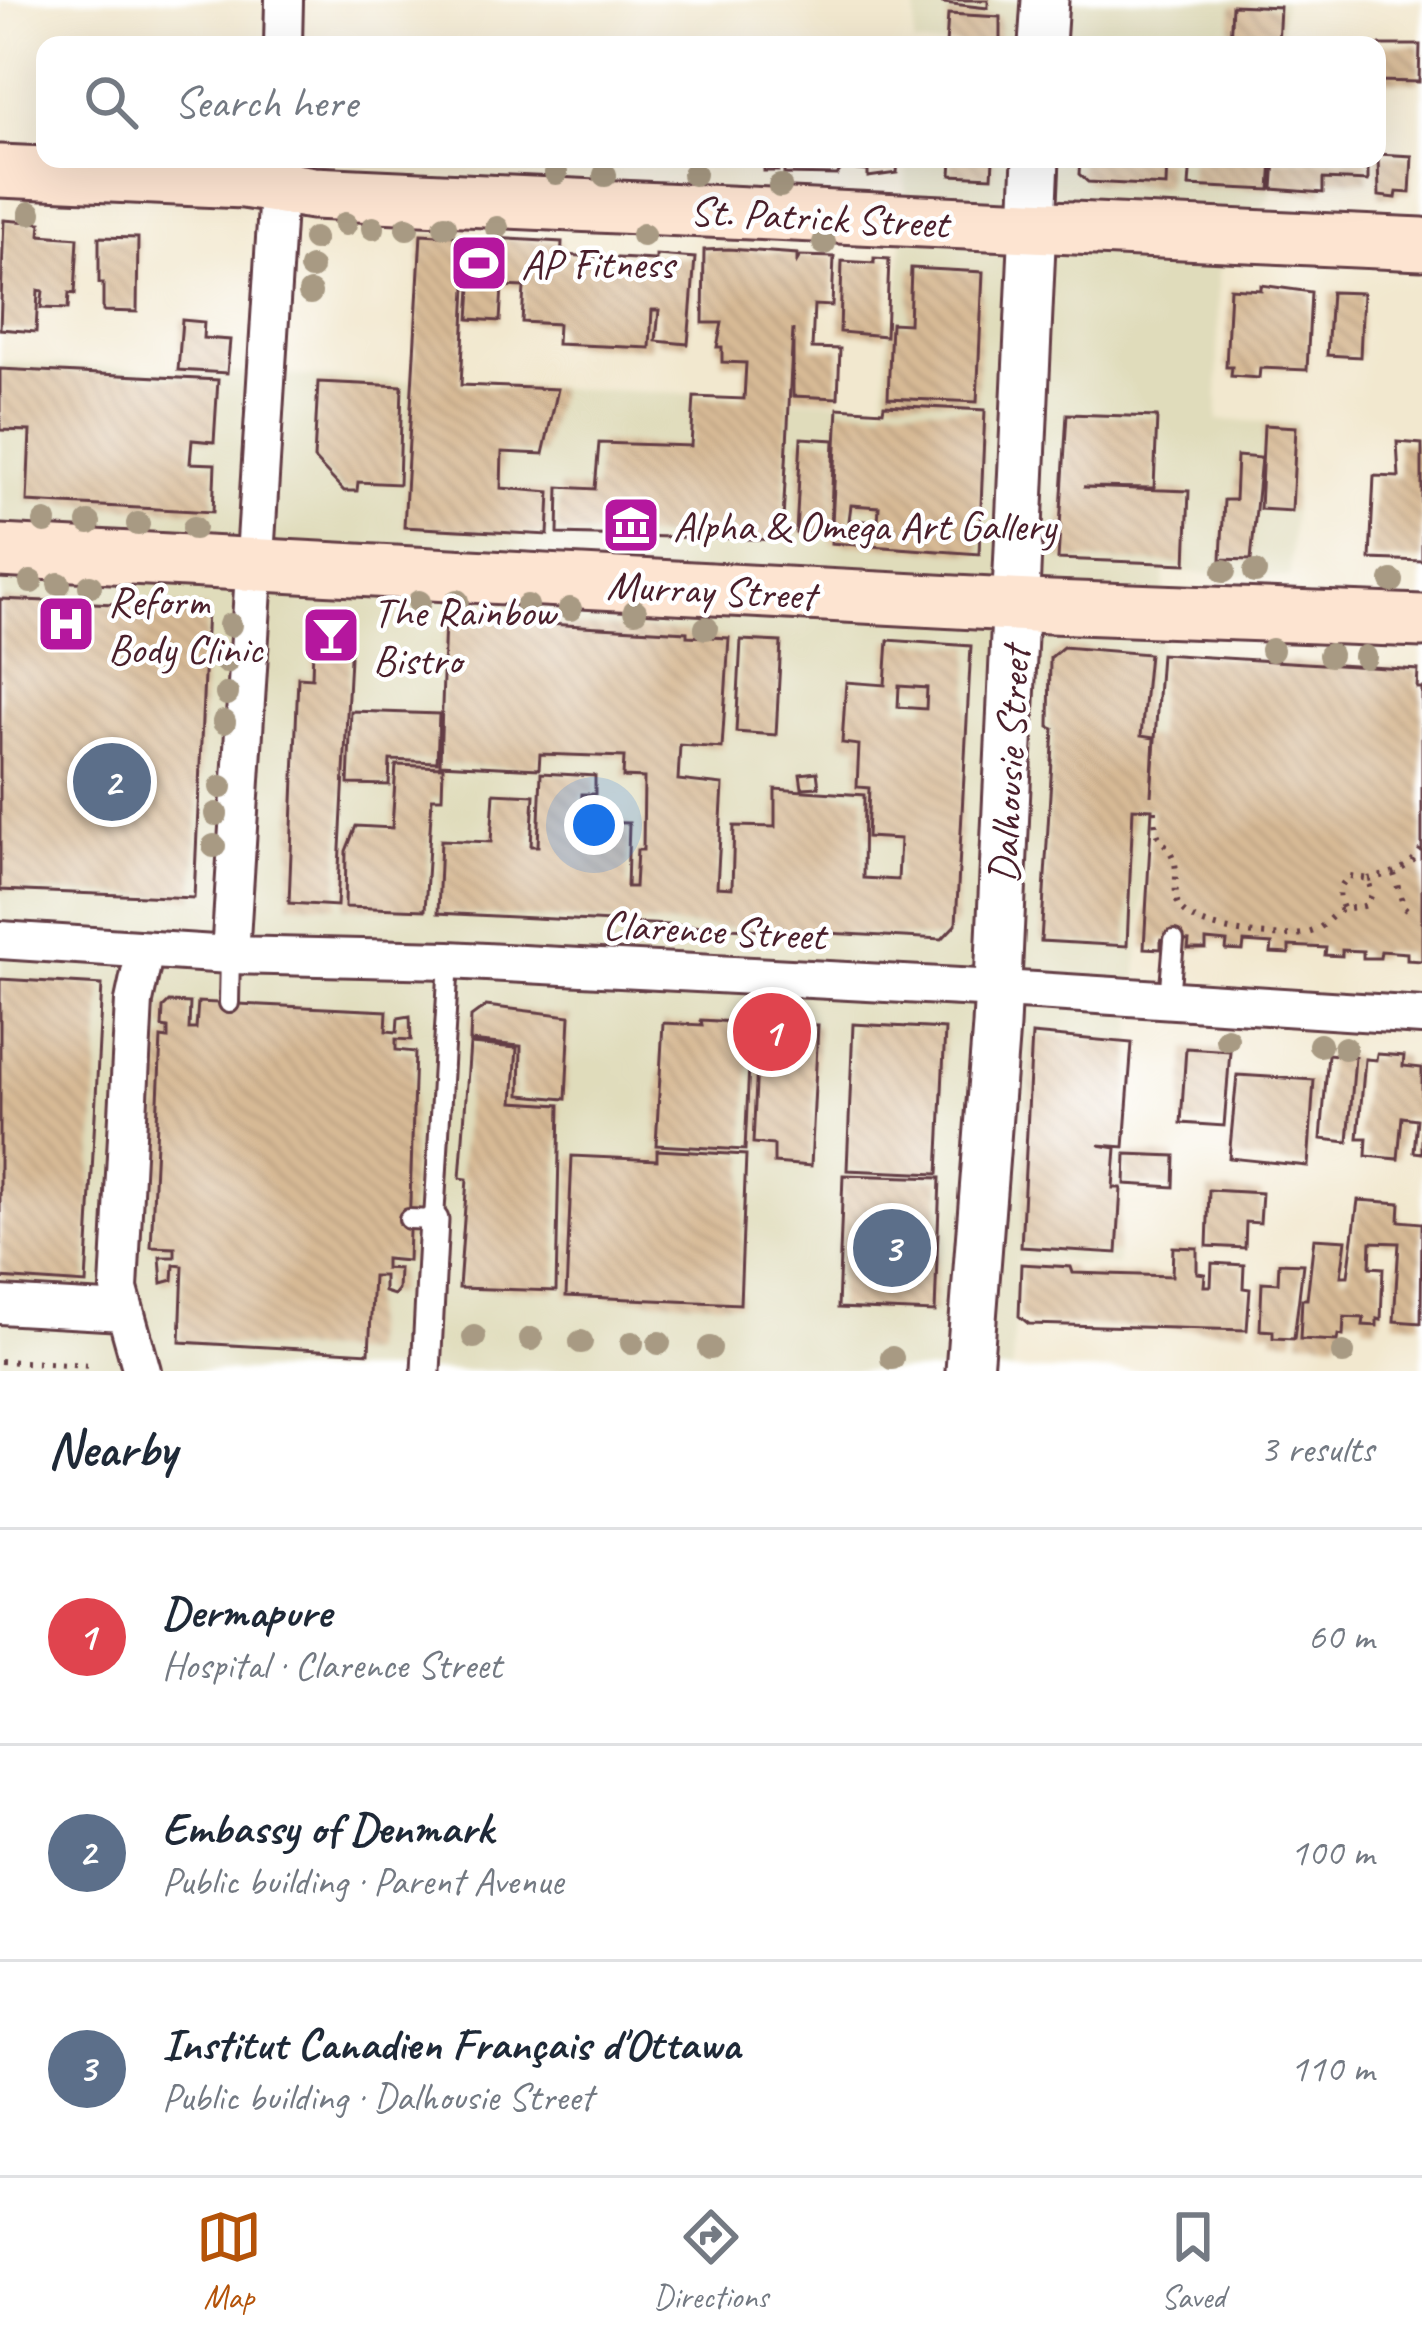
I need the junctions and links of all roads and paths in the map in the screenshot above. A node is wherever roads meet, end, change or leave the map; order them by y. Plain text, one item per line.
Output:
1 (284, 0) edge
2 (1045, 0) edge
3 (283, 36) edge
4 (1043, 36) edge
5 (1036, 168) edge
6 (0, 171) edge
7 (279, 173) edge
8 (1033, 226) junction
9 (1422, 244) edge
10 (0, 551) edge
11 (253, 566) junction
12 (1018, 604) junction
13 (1422, 621) edge
14 (1155, 810) dead end
15 (1422, 848) edge
16 (1394, 874) junction
17 (1368, 879) junction
18 (1342, 908) junction
19 (1412, 915) dead end
20 (0, 940) edge
21 (1174, 940) dead end
22 (145, 950) junction
23 (230, 955) junction
24 (449, 960) junction
25 (997, 989) junction
26 (1169, 999) junction
27 (229, 1003) dead end
28 (1422, 1016) edge
29 (422, 1220) joint
30 (0, 1305) edge
31 (123, 1312) junction
32 (0, 1360) edge
33 (93, 1365) dead end
34 (142, 1371) edge
35 (426, 1371) edge
36 (970, 1371) edge

1 - 3 street
2 - 4 street
5 - 8 street, Dalhousie Street
6 - 7 main road, St. Patrick Street
7 - 8 main road, St. Patrick Street
7 - 11 street
8 - 9 main road, St. Patrick Street
8 - 12 street, Dalhousie Street
10 - 11 main road, Murray Street
11 - 12 main road, Murray Street
11 - 23 street
12 - 13 main road, Murray Street
12 - 25 street, Dalhousie Street
14 - 18 path
15 - 16 path
16 - 17 path
16 - 19 path
17 - 18 path
17 - 18 path
20 - 22 street, Clarence Street
21 - 26 lane
22 - 23 street, Clarence Street
22 - 31 street
23 - 24 street, Clarence Street
23 - 27 lane
24 - 25 street, Clarence Street
24 - 29 lane
25 - 26 street, Clarence Street
25 - 36 street, Dalhousie Street
26 - 28 street, Clarence Street
29 - 35 street
30 - 31 street
31 - 34 street
32 - 33 path

